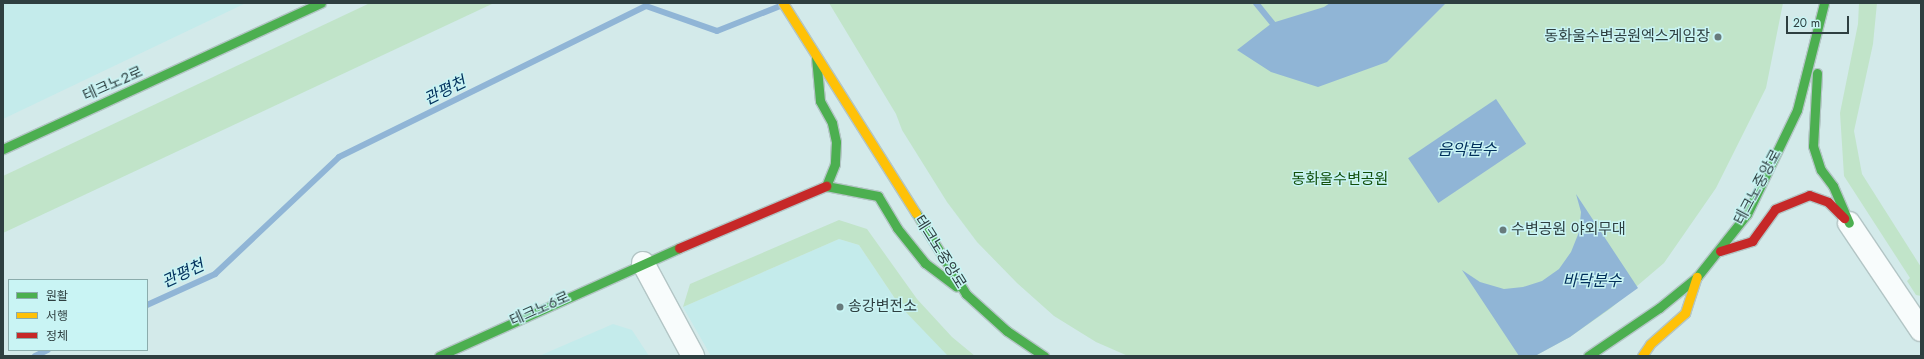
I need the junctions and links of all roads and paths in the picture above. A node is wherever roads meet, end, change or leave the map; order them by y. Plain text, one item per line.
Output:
1 (321, 3) edge
2 (783, 3) edge
3 (1824, 3) edge
4 (1818, 33) junction
5 (816, 53) junction
6 (3, 149) edge
7 (826, 186) junction
8 (1849, 223) junction
9 (1720, 251) junction
10 (642, 263) junction
11 (1697, 277) junction
12 (966, 294) junction
13 (1920, 326) edge
14 (439, 356) edge
15 (692, 356) edge
16 (1044, 356) edge
17 (1588, 356) edge
18 (1642, 356) edge

1 - 6 main road, 테크노2로
2 - 5 main road, 테크노중앙로
3 - 4 main road, 테크노중앙로
4 - 8 main road
4 - 9 main road, 테크노중앙로
5 - 7 main road
5 - 12 main road, 테크노중앙로
7 - 10 main road, 테크노6로
7 - 12 main road
8 - 9 main road
8 - 13 street
9 - 11 main road, 테크노중앙로
10 - 14 main road, 테크노6로
10 - 15 street
11 - 17 main road, 테크노중앙로
11 - 18 main road
12 - 16 main road, 테크노중앙로

